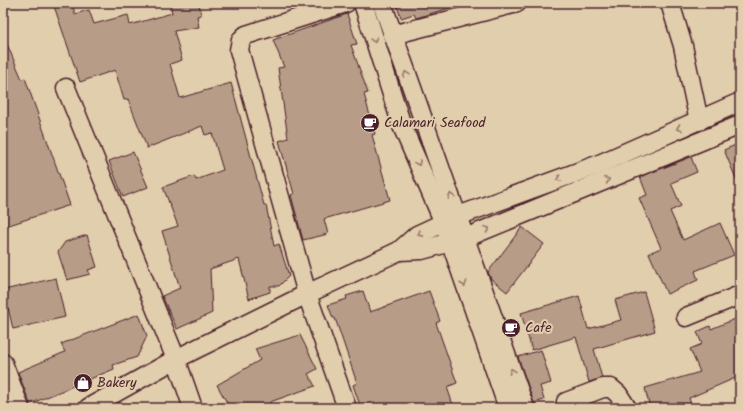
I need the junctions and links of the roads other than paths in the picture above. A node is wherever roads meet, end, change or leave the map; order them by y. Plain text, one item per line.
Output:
1 (346, 3) edge
2 (362, 3) edge
3 (382, 3) edge
4 (517, 3) edge
5 (670, 3) edge
6 (392, 35) junction
7 (66, 88) dead end
8 (740, 102) edge
9 (699, 121) junction
10 (740, 125) edge
11 (451, 219) junction
12 (458, 240) junction
13 (399, 251) junction
14 (307, 294) junction
15 (740, 295) edge
16 (686, 317) dead end
17 (176, 359) junction
18 (3, 363) edge
19 (566, 402) dead end
20 (20, 408) edge
21 (88, 408) edge
22 (193, 408) edge
23 (347, 408) edge
24 (508, 408) edge
25 (525, 408) edge
26 (627, 408) edge

1 - 14 street
2 -> 11 street
3 - 6 street
4 - 6 street
5 - 9 street
11 -> 6 street
7 - 17 street
8 - 9 street
9 -> 11 street
12 -> 10 street
11 - 12 street
11 -> 13 street
12 - 13 street
12 -> 24 street
25 -> 12 street
13 - 14 street
14 - 17 street
14 - 23 street
15 - 16 street
17 - 21 street
17 - 22 street
18 - 20 street
19 - 26 street

